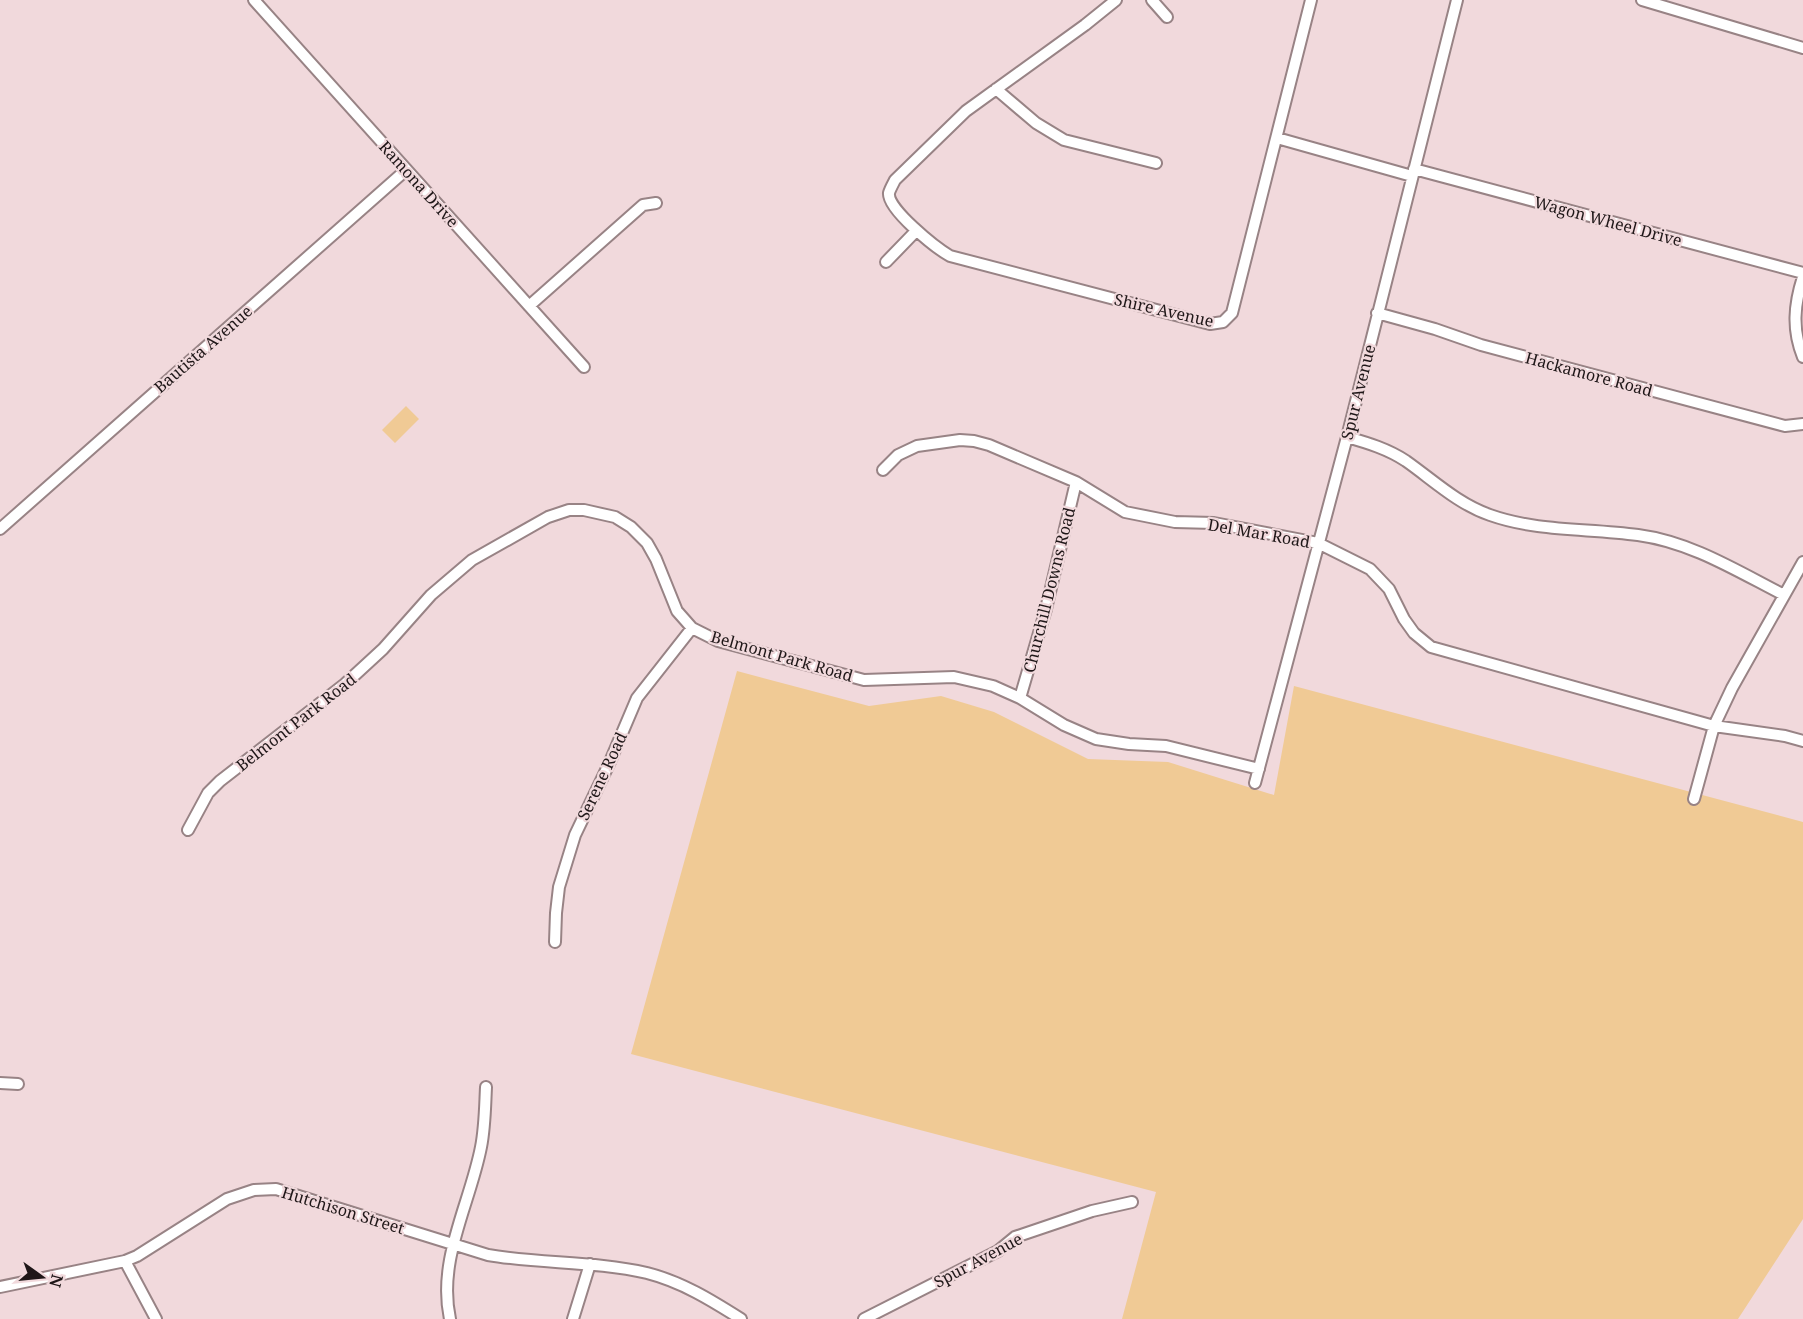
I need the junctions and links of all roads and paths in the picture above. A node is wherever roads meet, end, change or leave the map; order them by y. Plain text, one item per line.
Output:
1 (254, 0) edge
2 (1116, 0) edge
3 (1152, 0) edge
4 (1311, 0) edge
5 (1457, 0) edge
6 (1642, 0) edge
7 (1167, 17) dead end
8 (1803, 48) edge
9 (996, 89) junction
10 (1277, 138) junction
11 (1156, 163) dead end
12 (406, 170) junction
13 (1413, 173) junction
14 (657, 203) dead end
15 (916, 231) junction
16 (886, 262) dead end
17 (1803, 275) edge
18 (529, 306) junction
19 (1377, 313) junction
20 (1803, 357) edge
21 (584, 366) dead end
22 (1803, 424) edge
23 (1347, 437) junction
24 (883, 470) dead end
25 (1076, 482) junction
26 (0, 530) edge
27 (1318, 543) junction
28 (1803, 562) edge
29 (1784, 595) junction
30 (692, 628) junction
31 (1020, 698) junction
32 (1714, 726) junction
33 (1803, 741) edge
34 (1259, 769) junction
35 (1255, 783) dead end
36 (1694, 798) dead end
37 (188, 830) dead end
38 (555, 942) dead end
39 (0, 1083) edge
40 (18, 1084) dead end
41 (486, 1087) dead end
42 (1132, 1202) dead end
43 (453, 1244) junction
44 (125, 1261) junction
45 (590, 1264) junction
46 (0, 1287) edge
47 (156, 1319) edge
48 (450, 1319) edge
49 (573, 1319) edge
50 (741, 1319) edge
51 (864, 1319) edge

1 - 12 street, Ramona Drive
2 - 9 street
3 - 7 street
4 - 10 street, Shire Avenue
5 - 13 street, Spur Avenue
6 - 8 street
9 - 11 street
9 - 15 street, Shire Avenue
10 - 13 street, Wagon Wheel Drive
10 - 15 street, Shire Avenue
12 - 18 street, Ramona Drive
12 - 26 street, Bautista Avenue
13 - 17 street, Wagon Wheel Drive
13 - 19 street, Spur Avenue
14 - 18 street
15 - 16 street
17 - 20 street
18 - 21 street, Ramona Drive
19 - 22 street, Hackamore Road
19 - 23 street, Spur Avenue
23 - 27 street, Spur Avenue
23 - 29 street
24 - 25 street, Del Mar Road
25 - 27 street, Del Mar Road
25 - 31 street, Churchill Downs Road
27 - 32 street, Del Mar Road
27 - 34 street, Spur Avenue
28 - 29 street
29 - 32 street
30 - 31 street, Belmont Park Road
30 - 37 street, Belmont Park Road
30 - 38 street, Serene Road
31 - 34 street, Belmont Park Road
32 - 33 street, Del Mar Road
32 - 36 street
34 - 35 street, Spur Avenue
39 - 40 street
41 - 43 street
42 - 51 street, Spur Avenue
43 - 44 street, Hutchison Street
43 - 45 street, Hutchison Street
43 - 48 street
44 - 46 street, Hutchison Street
44 - 47 street
45 - 49 street
45 - 50 street, Hutchison Street

